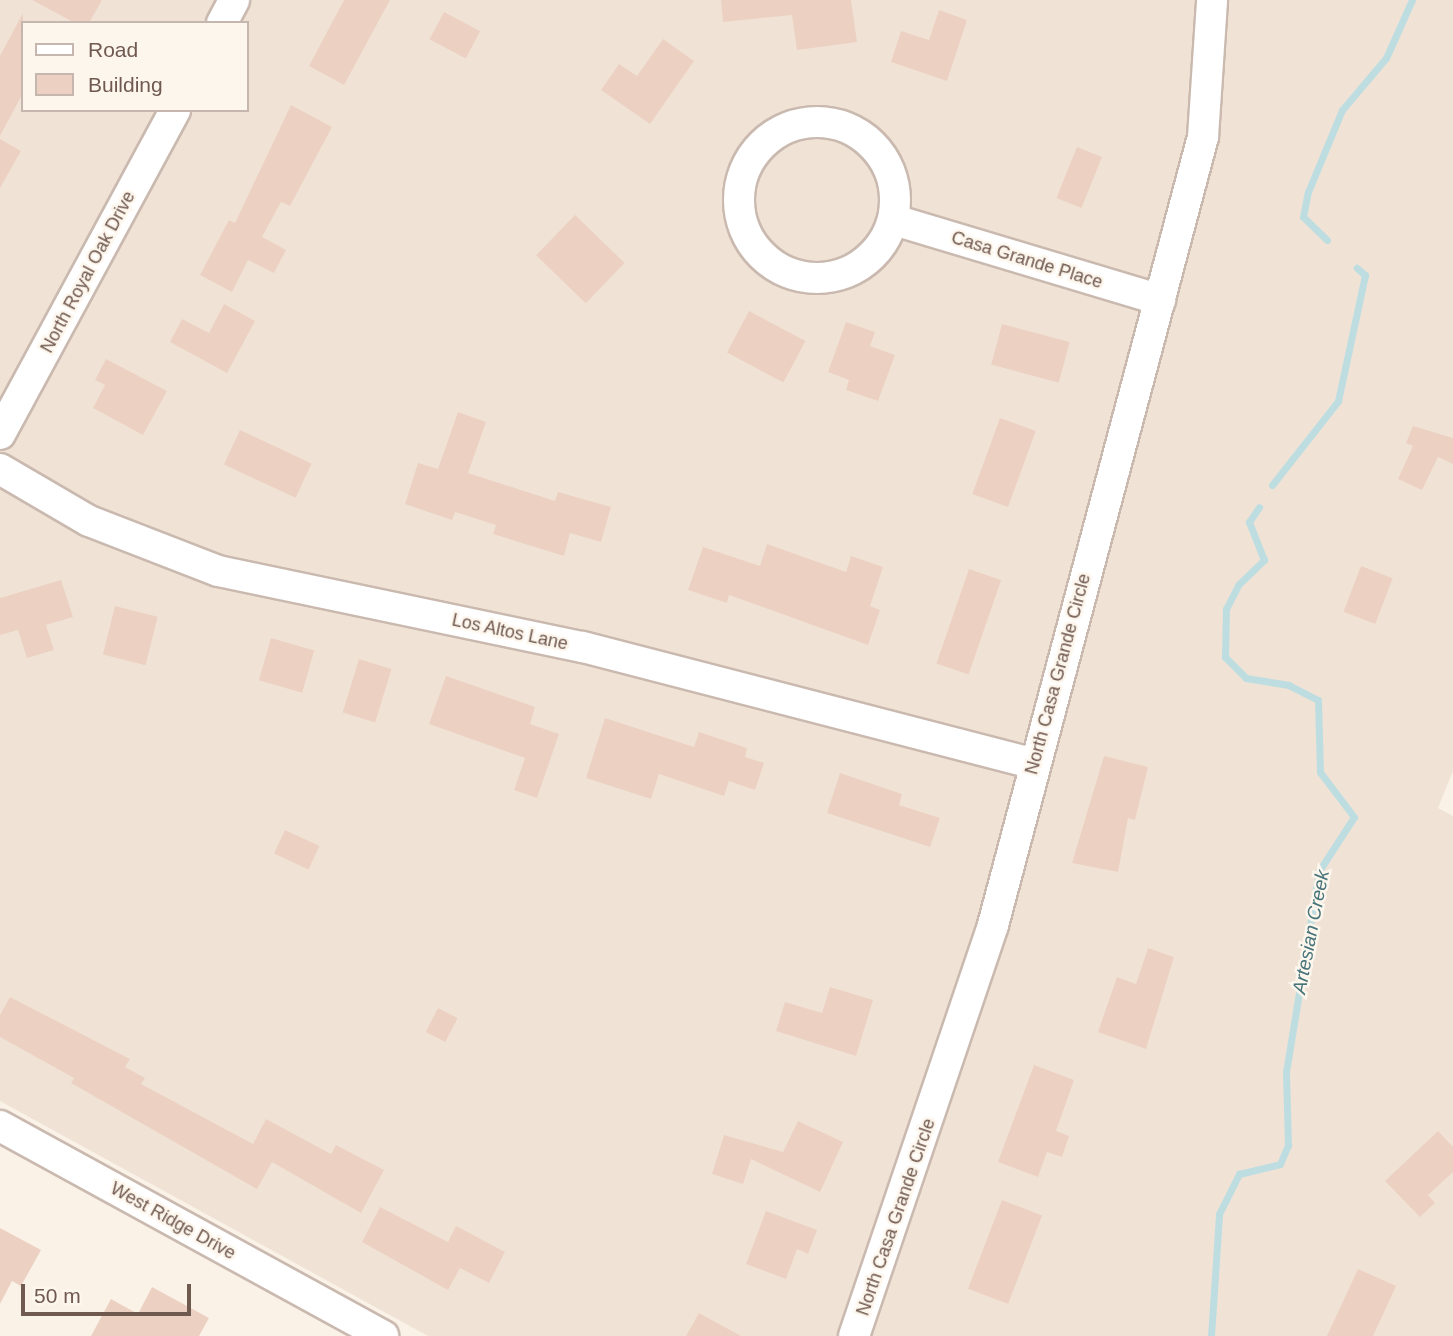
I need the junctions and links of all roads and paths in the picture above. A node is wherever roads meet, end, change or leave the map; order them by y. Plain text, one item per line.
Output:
1 (233, 0) edge
2 (1212, 0) edge
3 (223, 21) edge
4 (174, 112) edge
5 (894, 220) junction
6 (1160, 300) junction
7 (0, 434) edge
8 (0, 469) edge
9 (1033, 764) junction
10 (0, 1126) edge
11 (383, 1336) edge
12 (855, 1336) edge

1 - 3 street
2 - 6 street, North Casa Grande Circle
4 - 7 street, North Royal Oak Drive
5 - 5 street
5 - 6 street, Casa Grande Place
6 - 9 street, North Casa Grande Circle
8 - 9 street, Los Altos Lane
9 - 12 street, North Casa Grande Circle
10 - 11 street, West Ridge Drive

